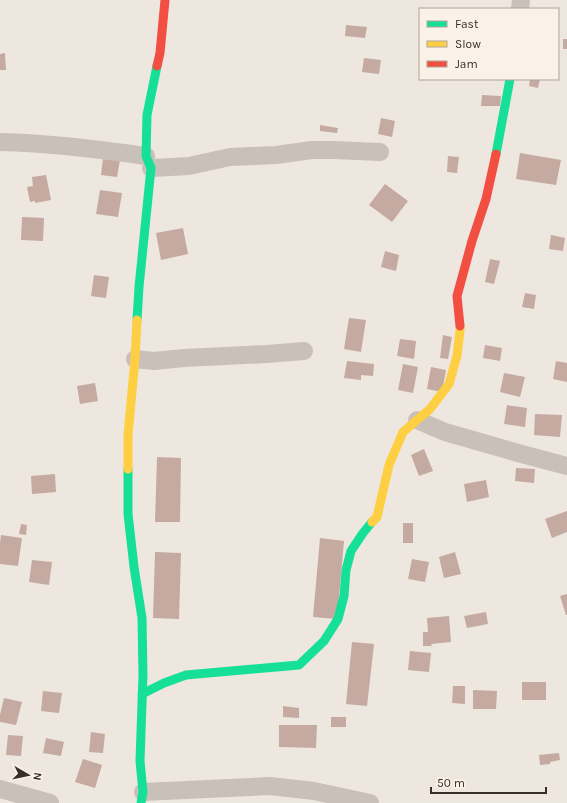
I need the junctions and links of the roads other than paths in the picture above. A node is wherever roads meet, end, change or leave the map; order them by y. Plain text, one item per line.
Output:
1 (165, 0) edge
2 (510, 80) edge
3 (0, 142) edge
4 (380, 152) dead end
5 (148, 162) junction
6 (304, 350) dead end
7 (135, 359) junction
8 (417, 420) junction
9 (567, 466) edge
10 (142, 694) junction
11 (0, 789) edge
12 (142, 798) edge
13 (50, 803) edge
14 (370, 803) edge

1 - 5 street
2 - 8 street
3 - 5 street
4 - 5 street
5 - 7 street
6 - 7 street
7 - 10 street
8 - 9 street
8 - 10 street
10 - 12 street
11 - 13 street
12 - 14 street

